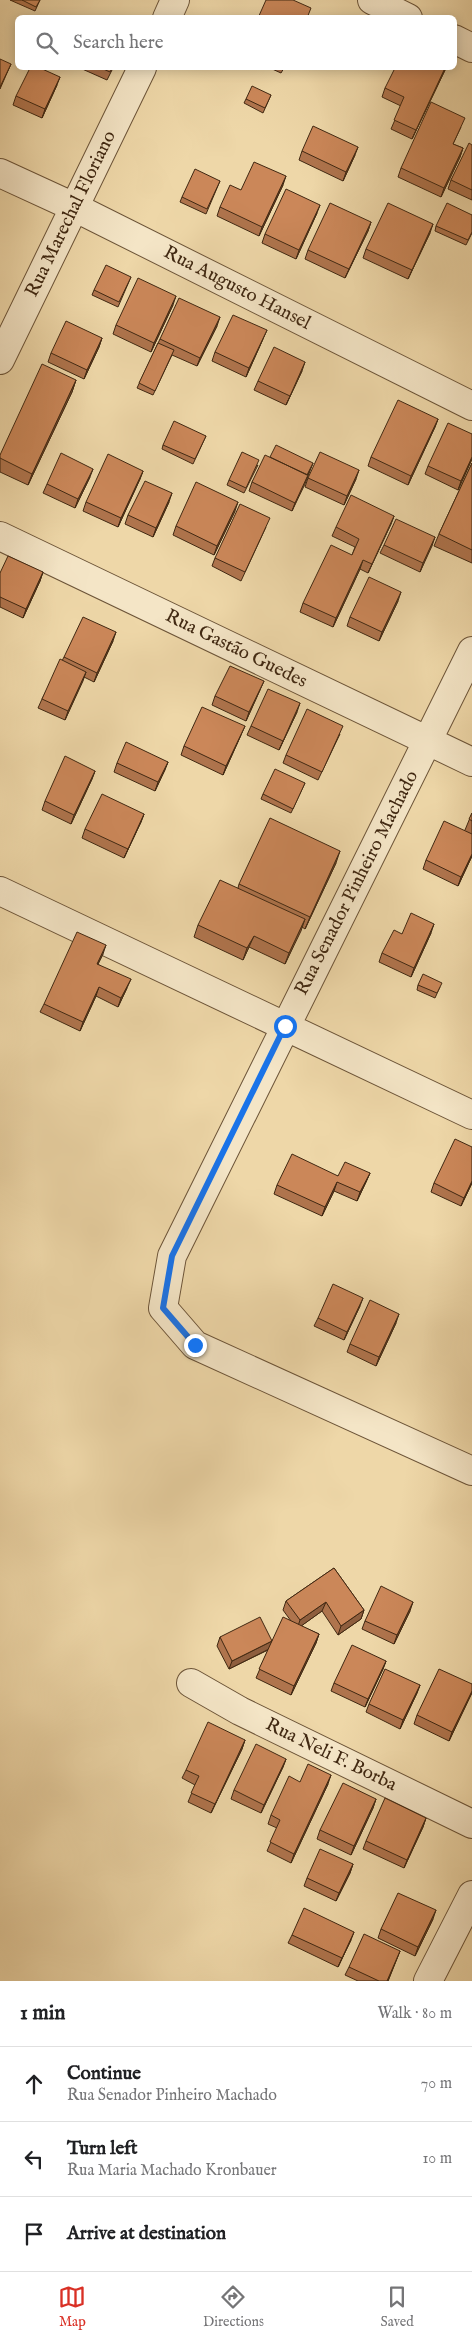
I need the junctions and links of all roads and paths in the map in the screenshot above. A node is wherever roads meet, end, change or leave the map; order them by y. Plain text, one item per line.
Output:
1 (175, 0) edge
2 (372, 0) edge
3 (168, 15) edge
4 (402, 15) edge
5 (457, 40) edge
6 (472, 48) edge
7 (141, 70) edge
8 (0, 173) edge
9 (74, 207) junction
10 (0, 360) edge
11 (472, 406) edge
12 (0, 536) edge
13 (472, 651) edge
14 (429, 742) junction
15 (472, 762) edge
16 (0, 891) edge
17 (285, 1026) junction
18 (472, 1115) edge
19 (472, 1471) edge
20 (191, 1683) dead end
21 (472, 1824) edge
22 (472, 1895) edge
23 (428, 1981) edge

1 - 3 street
2 - 4 street
5 - 6 street
7 - 9 street, Rua Marechal Floriano
8 - 9 street, Rua Augusto Hansel
9 - 10 street, Rua Marechal Floriano
9 - 11 street, Rua Augusto Hansel
12 - 14 street, Rua Gastão Guedes
13 - 14 street, Rua Senador Pinheiro Machado
14 - 15 street, Rua Gastão Guedes
14 - 17 street, Rua Senador Pinheiro Machado
16 - 17 street
17 - 18 street
17 - 19 street, Rua Senador Pinheiro Machado
20 - 21 street, Rua Neli F. Borba
22 - 23 street

